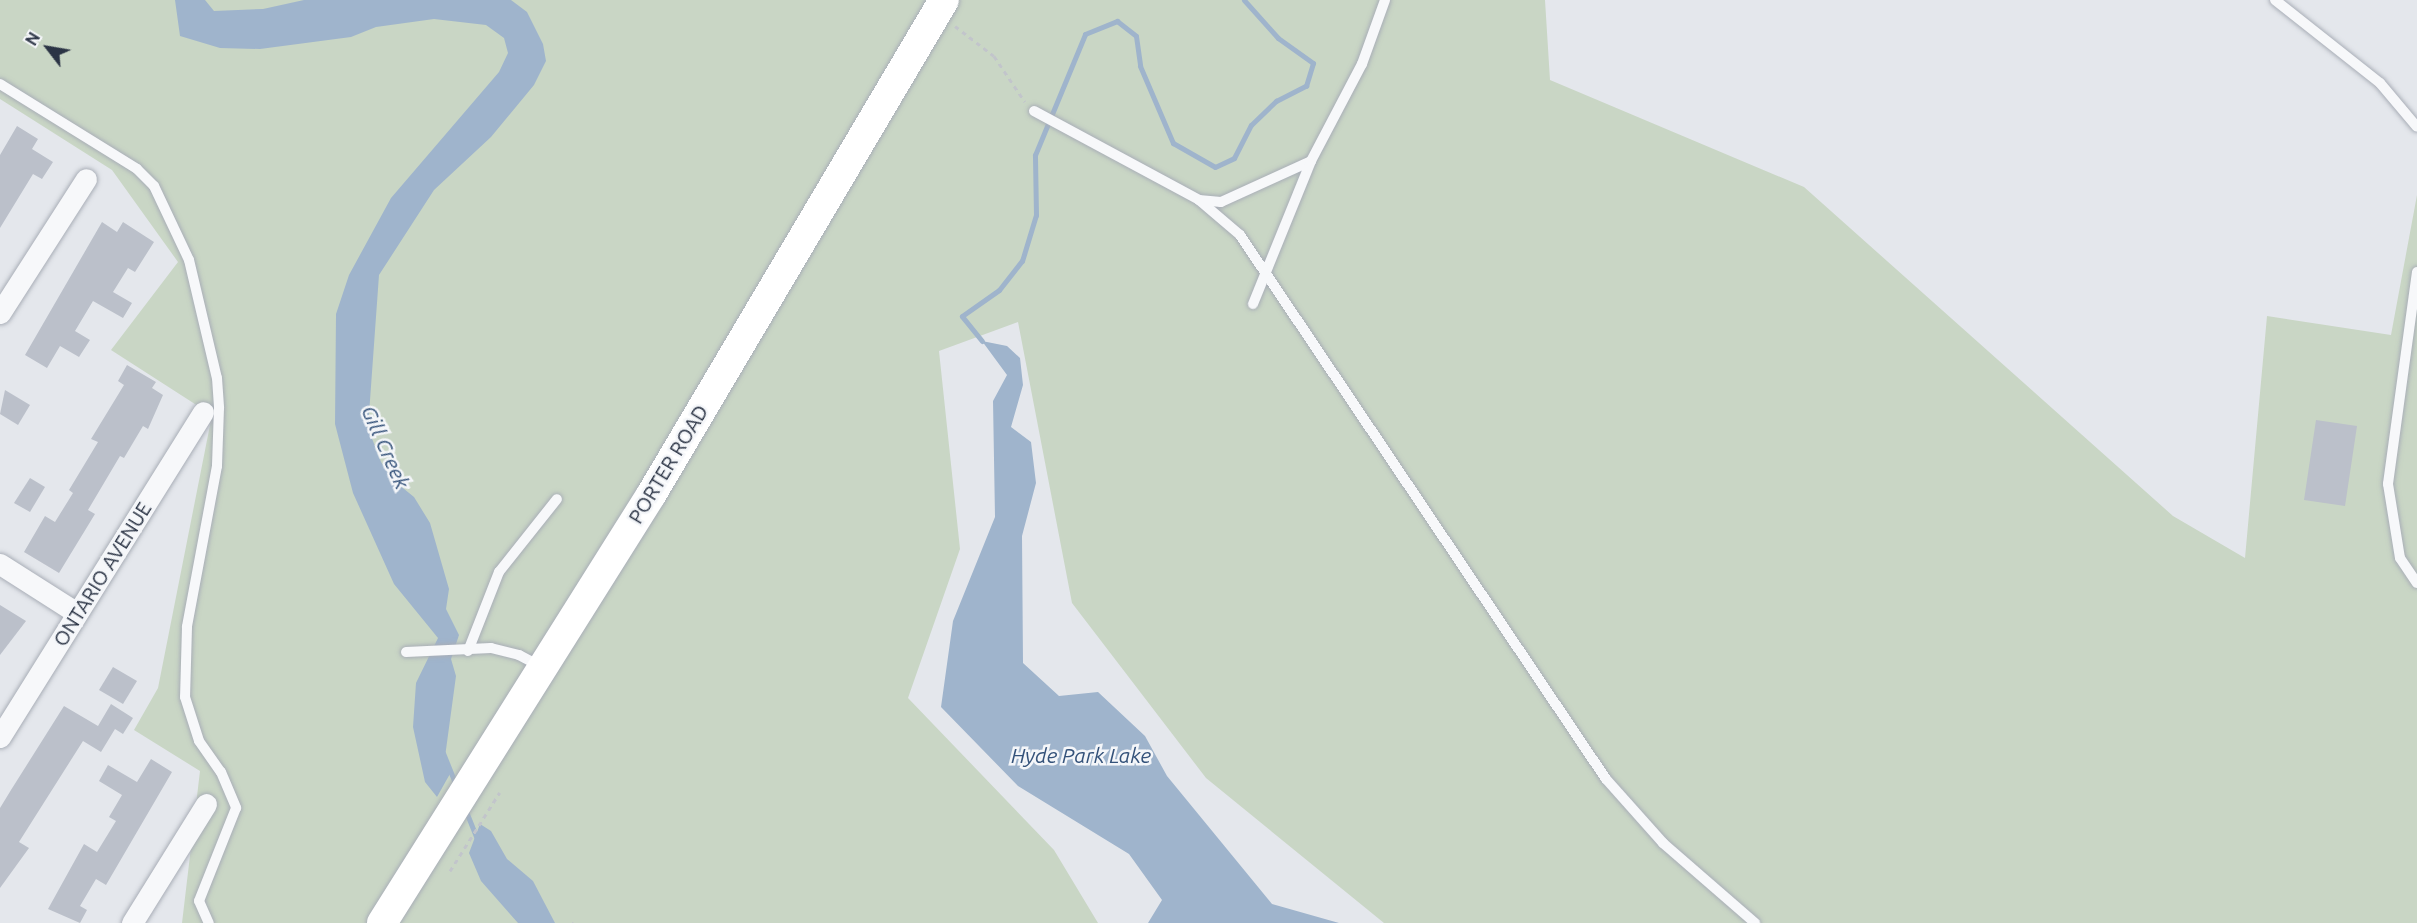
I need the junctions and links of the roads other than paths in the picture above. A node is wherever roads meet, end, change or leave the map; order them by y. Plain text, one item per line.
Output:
1 (1385, 0) edge
2 (2275, 0) edge
3 (940, 8) edge
4 (0, 84) edge
5 (1034, 111) road end
6 (2417, 127) edge
7 (1311, 161) junction
8 (86, 179) dead end
9 (1199, 200) junction
10 (1266, 267) junction
11 (2417, 272) edge
12 (1253, 304) dead end
13 (0, 313) edge
14 (203, 412) dead end
15 (557, 499) dead end
16 (0, 564) edge
17 (2417, 583) edge
18 (77, 613) junction
19 (468, 651) junction
20 (406, 652) dead end
21 (542, 668) junction
22 (0, 736) edge
23 (206, 804) dead end
24 (132, 923) edge
25 (209, 923) edge
26 (382, 923) edge
27 (1755, 923) edge

1 - 7 lane
2 - 6 lane
3 - 21 main road, PORTER ROAD
4 - 25 lane
5 - 9 lane
7 - 9 lane
7 - 10 lane
8 - 13 street
9 - 10 lane
10 - 12 lane
10 - 27 lane
11 - 17 lane
14 - 18 street, ONTARIO AVENUE
15 - 19 lane
16 - 18 street
18 - 22 street, ONTARIO AVENUE
19 - 20 lane
19 - 21 lane
21 - 26 main road, PORTER ROAD
23 - 24 street

